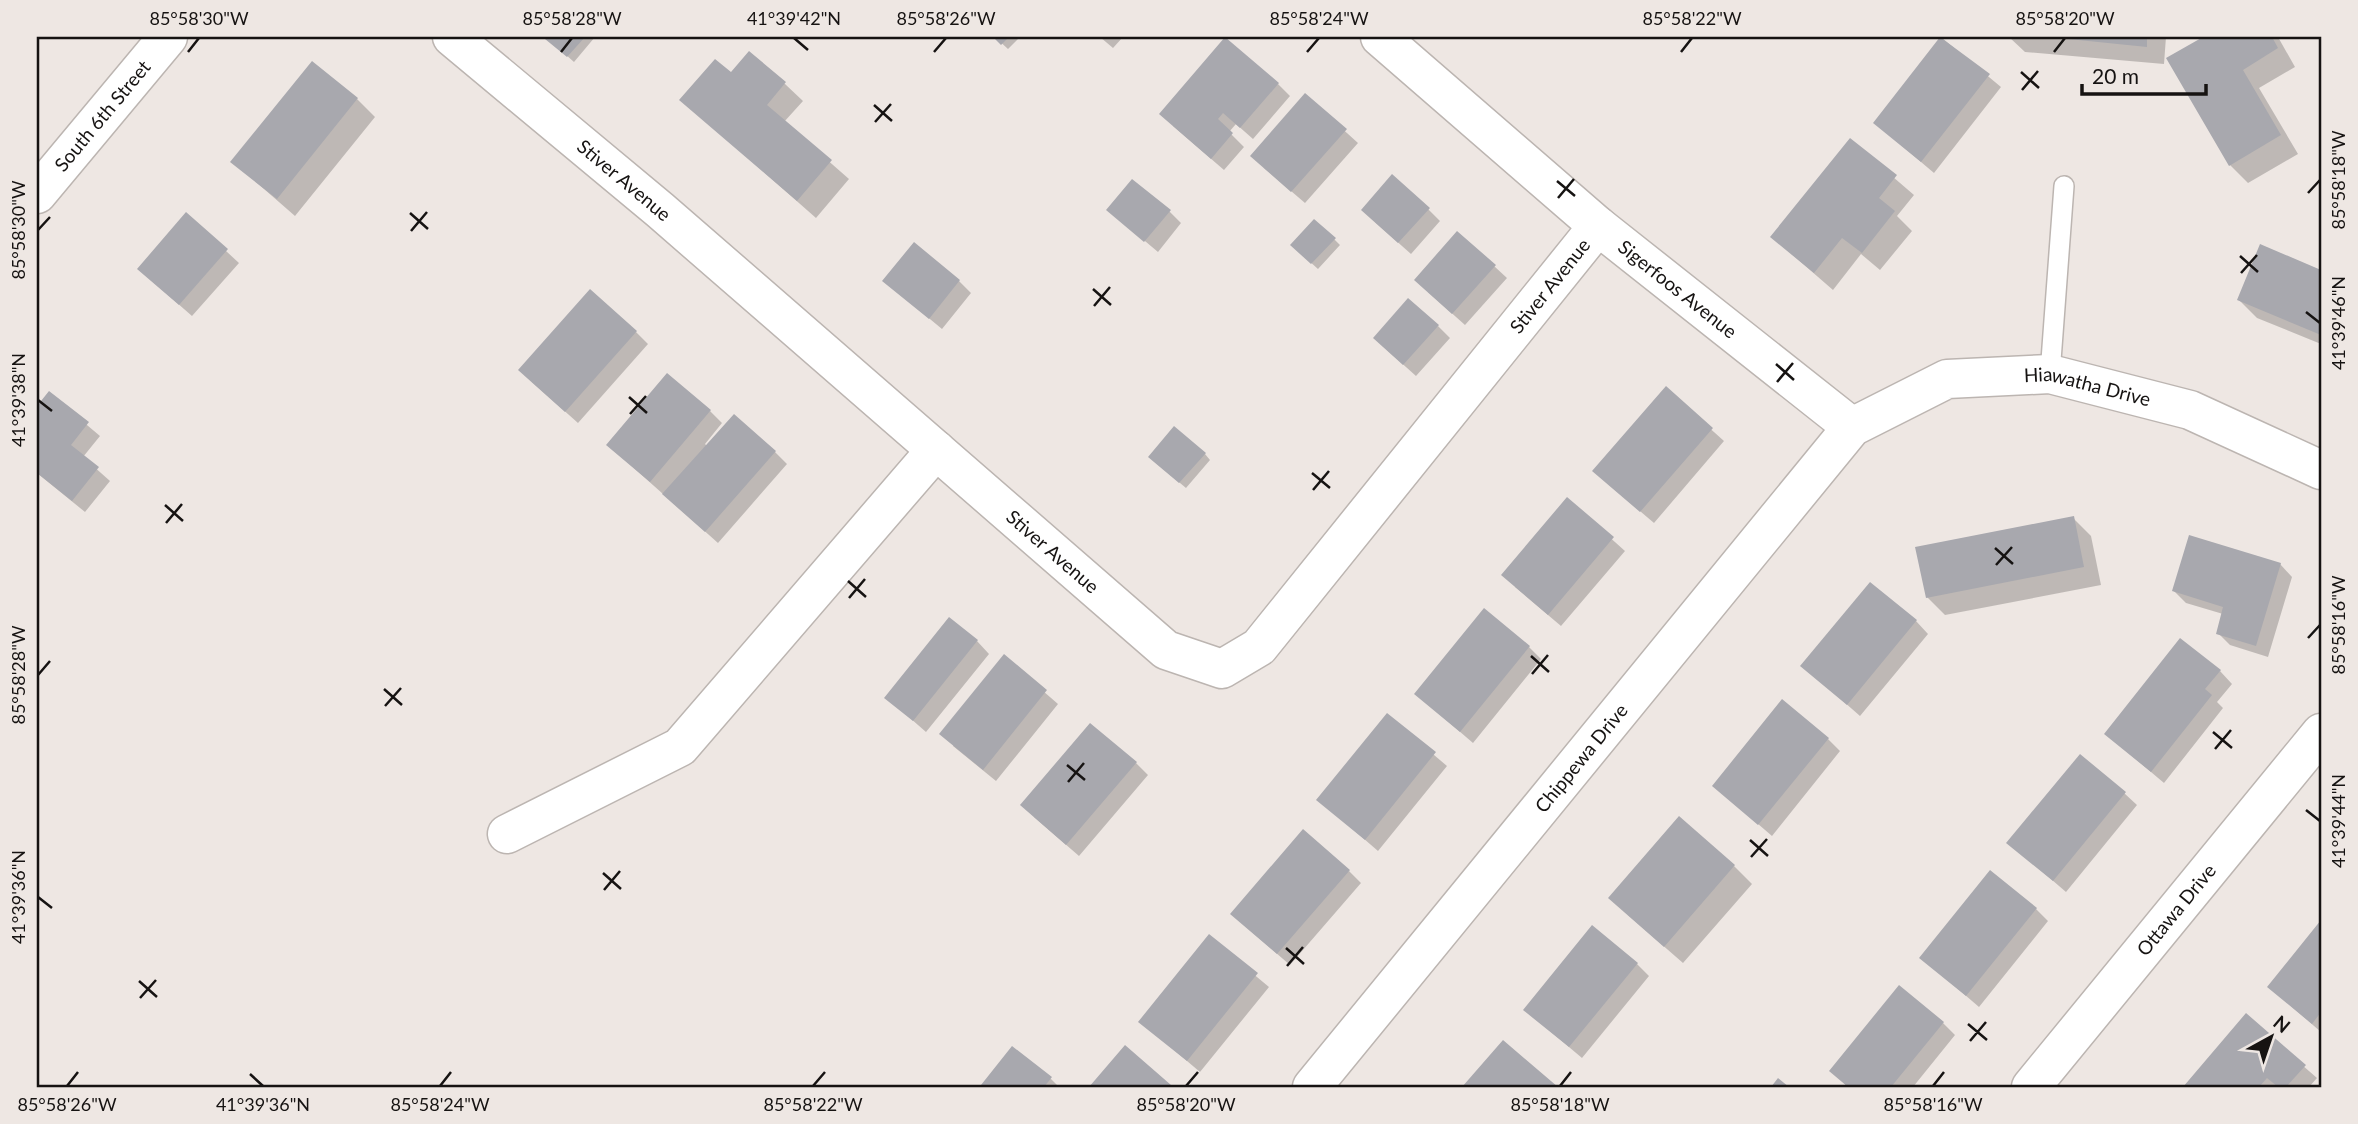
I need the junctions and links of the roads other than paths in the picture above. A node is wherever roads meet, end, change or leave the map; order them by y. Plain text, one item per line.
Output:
1 (168, 37) edge
2 (452, 37) edge
3 (1380, 37) edge
4 (2064, 186) dead end
5 (37, 194) edge
6 (1598, 226) junction
7 (2050, 374) junction
8 (1852, 428) junction
9 (936, 450) junction
10 (2321, 470) edge
11 (2321, 733) edge
12 (507, 834) dead end
13 (1312, 1087) edge
14 (2031, 1087) edge

1 - 5 street, South 6th Street
2 - 9 street, Stiver Avenue
3 - 6 street, Sigerfoos Avenue
4 - 7 lane
6 - 8 street, Sigerfoos Avenue
6 - 9 street, Stiver Avenue
7 - 8 street, Hiawatha Drive
7 - 10 street, Hiawatha Drive
8 - 13 street, Chippewa Drive
9 - 12 street
11 - 14 street, Ottawa Drive

